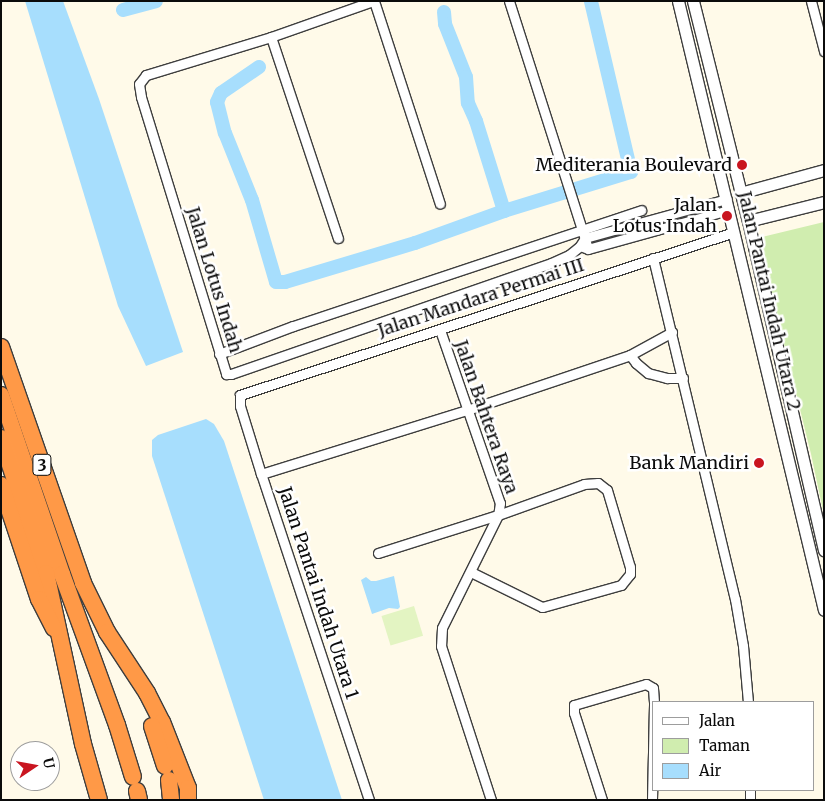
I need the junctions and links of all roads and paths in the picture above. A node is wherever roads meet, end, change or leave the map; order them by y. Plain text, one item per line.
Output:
1 (373, 1) edge
2 (509, 1) edge
3 (678, 1) edge
4 (693, 1) edge
5 (811, 1) edge
6 (271, 37) junction
7 (824, 51) edge
8 (732, 162) junction
9 (824, 170) edge
10 (740, 193) junction
11 (824, 202) edge
12 (440, 204) dead end
13 (728, 204) junction
14 (642, 210) dead end
15 (748, 221) junction
16 (734, 232) junction
17 (338, 238) dead end
18 (584, 241) junction
19 (653, 258) junction
20 (440, 330) junction
21 (672, 332) junction
22 (1, 347) edge
23 (219, 354) junction
24 (630, 355) junction
25 (683, 378) junction
26 (1, 395) edge
27 (239, 397) joint
28 (467, 410) junction
29 (1, 438) edge
30 (261, 474) junction
31 (1, 485) edge
32 (498, 515) junction
33 (824, 550) edge
34 (378, 553) dead end
35 (471, 572) junction
36 (824, 610) edge
37 (61, 638) junction
38 (127, 664) junction
39 (654, 701) edge
40 (748, 701) edge
41 (136, 789) edge
42 (189, 796) edge
43 (99, 800) edge
44 (171, 800) edge
45 (369, 800) edge
46 (490, 800) edge
47 (602, 800) edge

1 - 6 street, Jalan Lotus Indah
1 - 12 street, Jalan Lotus Indah
2 - 18 street
3 - 13 street, Jalan Pantai Indah Utara 2
4 - 8 street, Jalan Pantai Indah Utara 2
5 - 7 street
6 - 17 street
6 - 23 street, Jalan Lotus Indah
8 - 10 street, Jalan Pantai Indah Utara 2
8 - 13 street
9 - 10 street
10 - 15 street, Jalan Pantai Indah Utara 2
11 - 15 street
13 - 16 street, Jalan Pantai Indah Utara 2
13 - 18 street, Jalan Lotus Indah
14 - 18 street
15 - 33 street, Jalan Pantai Indah Utara 2
16 - 19 street, Jalan Mandara Permai III
16 - 36 street, Jalan Pantai Indah Utara 2
18 - 23 street
18 - 23 street, Jalan Lotus Indah
19 - 20 street, Jalan Mandara Permai III
19 - 21 street
20 - 27 street, Jalan Mandara Permai III
20 - 28 street, Jalan Bahtera Raya
21 - 24 street
21 - 25 street
22 - 38 highway, 3
24 - 25 street
24 - 28 street
25 - 40 street
26 - 41 highway, 3
27 - 30 street, Jalan Pantai Indah Utara 1
28 - 30 street
28 - 32 street, Jalan Bahtera Raya
29 - 37 highway, 3
30 - 45 street, Jalan Pantai Indah Utara 1
31 - 37 highway, 3
32 - 34 street, Jalan Bahtera Raya
32 - 35 street, Jalan Bahtera Raya
32 - 35 street
35 - 46 street, Jalan Bahtera Raya
37 - 43 highway, 3
38 - 42 highway, 3
38 - 44 highway
39 - 47 street

